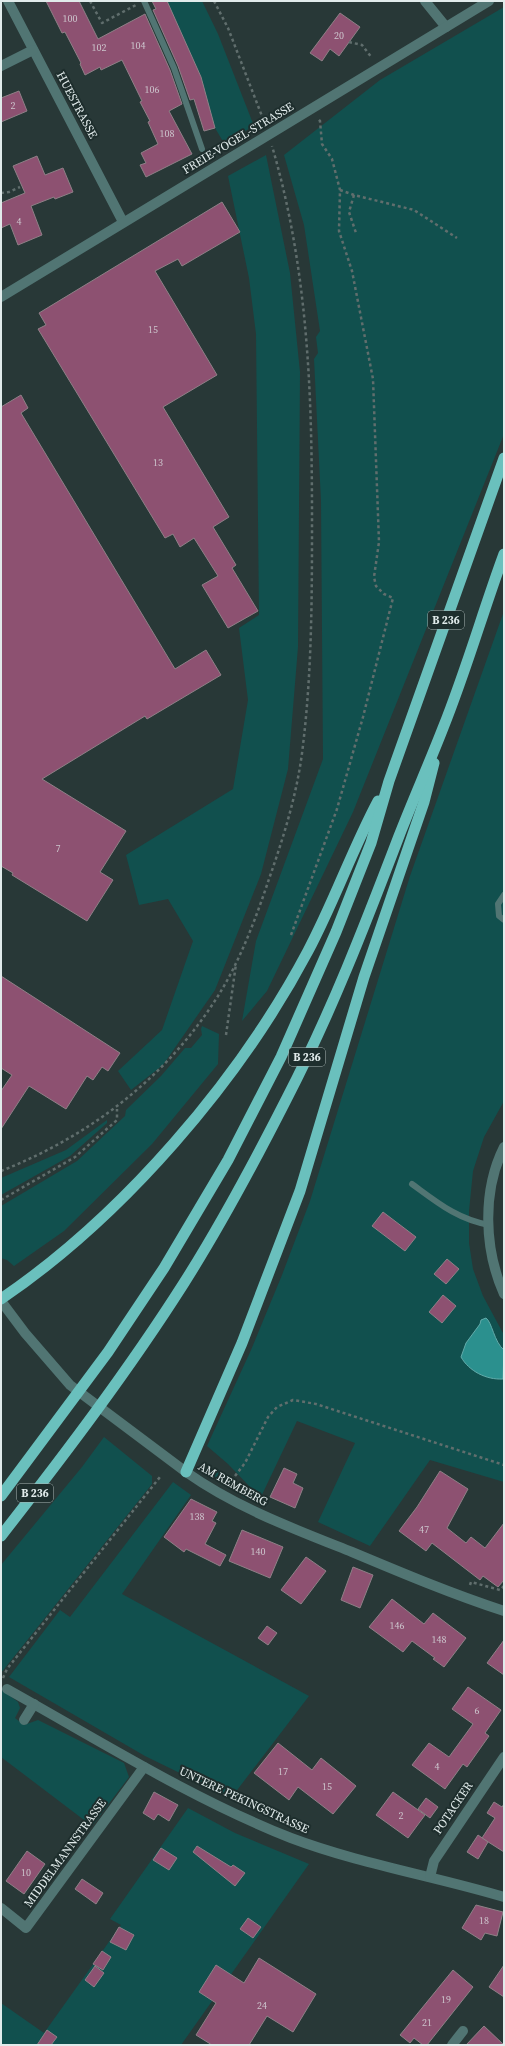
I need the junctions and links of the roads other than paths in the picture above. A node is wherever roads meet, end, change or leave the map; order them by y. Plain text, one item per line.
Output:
1 (8, 1) edge
2 (144, 1) edge
3 (425, 1) edge
4 (489, 1) edge
5 (446, 27) junction
6 (33, 50) junction
7 (1, 66) edge
8 (202, 149) dead end
9 (123, 222) junction
10 (1, 297) edge
11 (504, 458) edge
12 (504, 554) edge
13 (444, 726) junction
14 (389, 782) junction
15 (504, 895) edge
16 (504, 920) edge
17 (504, 1146) edge
18 (412, 1184) dead end
19 (489, 1225) junction
20 (499, 1266) edge
21 (504, 1294) edge
22 (1, 1300) edge
23 (186, 1472) junction
24 (1, 1496) edge
25 (1, 1536) edge
26 (504, 1611) edge
27 (4, 1686) edge
28 (34, 1704) junction
29 (24, 1720) dead end
30 (504, 1757) edge
31 (144, 1767) junction
32 (430, 1877) junction
33 (504, 1897) edge
34 (1, 1908) edge
35 (464, 2031) dead end
36 (452, 2045) edge

1 - 6 street, HUESTRASSE
2 - 8 lane
3 - 5 street
4 - 5 street, FREIE-VOGEL-STRASSE
5 - 9 street, FREIE-VOGEL-STRASSE
6 - 7 street
6 - 9 street, HUESTRASSE
9 - 10 street, FREIE-VOGEL-STRASSE
11 - 14 highway, B 236
12 - 13 highway, B 236
13 - 23 highway
13 - 25 highway, B 236
14 - 22 highway
14 - 24 highway, B 236
15 - 16 lane
17 - 19 street
18 - 19 lane
19 - 20 street
20 - 21 street
22 - 23 street, AM REMBERG
23 - 26 street, AM REMBERG
27 - 28 street, UNTERE PEKINGSTRASSE
28 - 29 street
28 - 31 street, UNTERE PEKINGSTRASSE
30 - 32 street, POTACKER
31 - 32 street, UNTERE PEKINGSTRASSE
31 - 34 street, MIDDELMANNSTRASSE
32 - 33 street, UNTERE PEKINGSTRASSE
35 - 36 street

